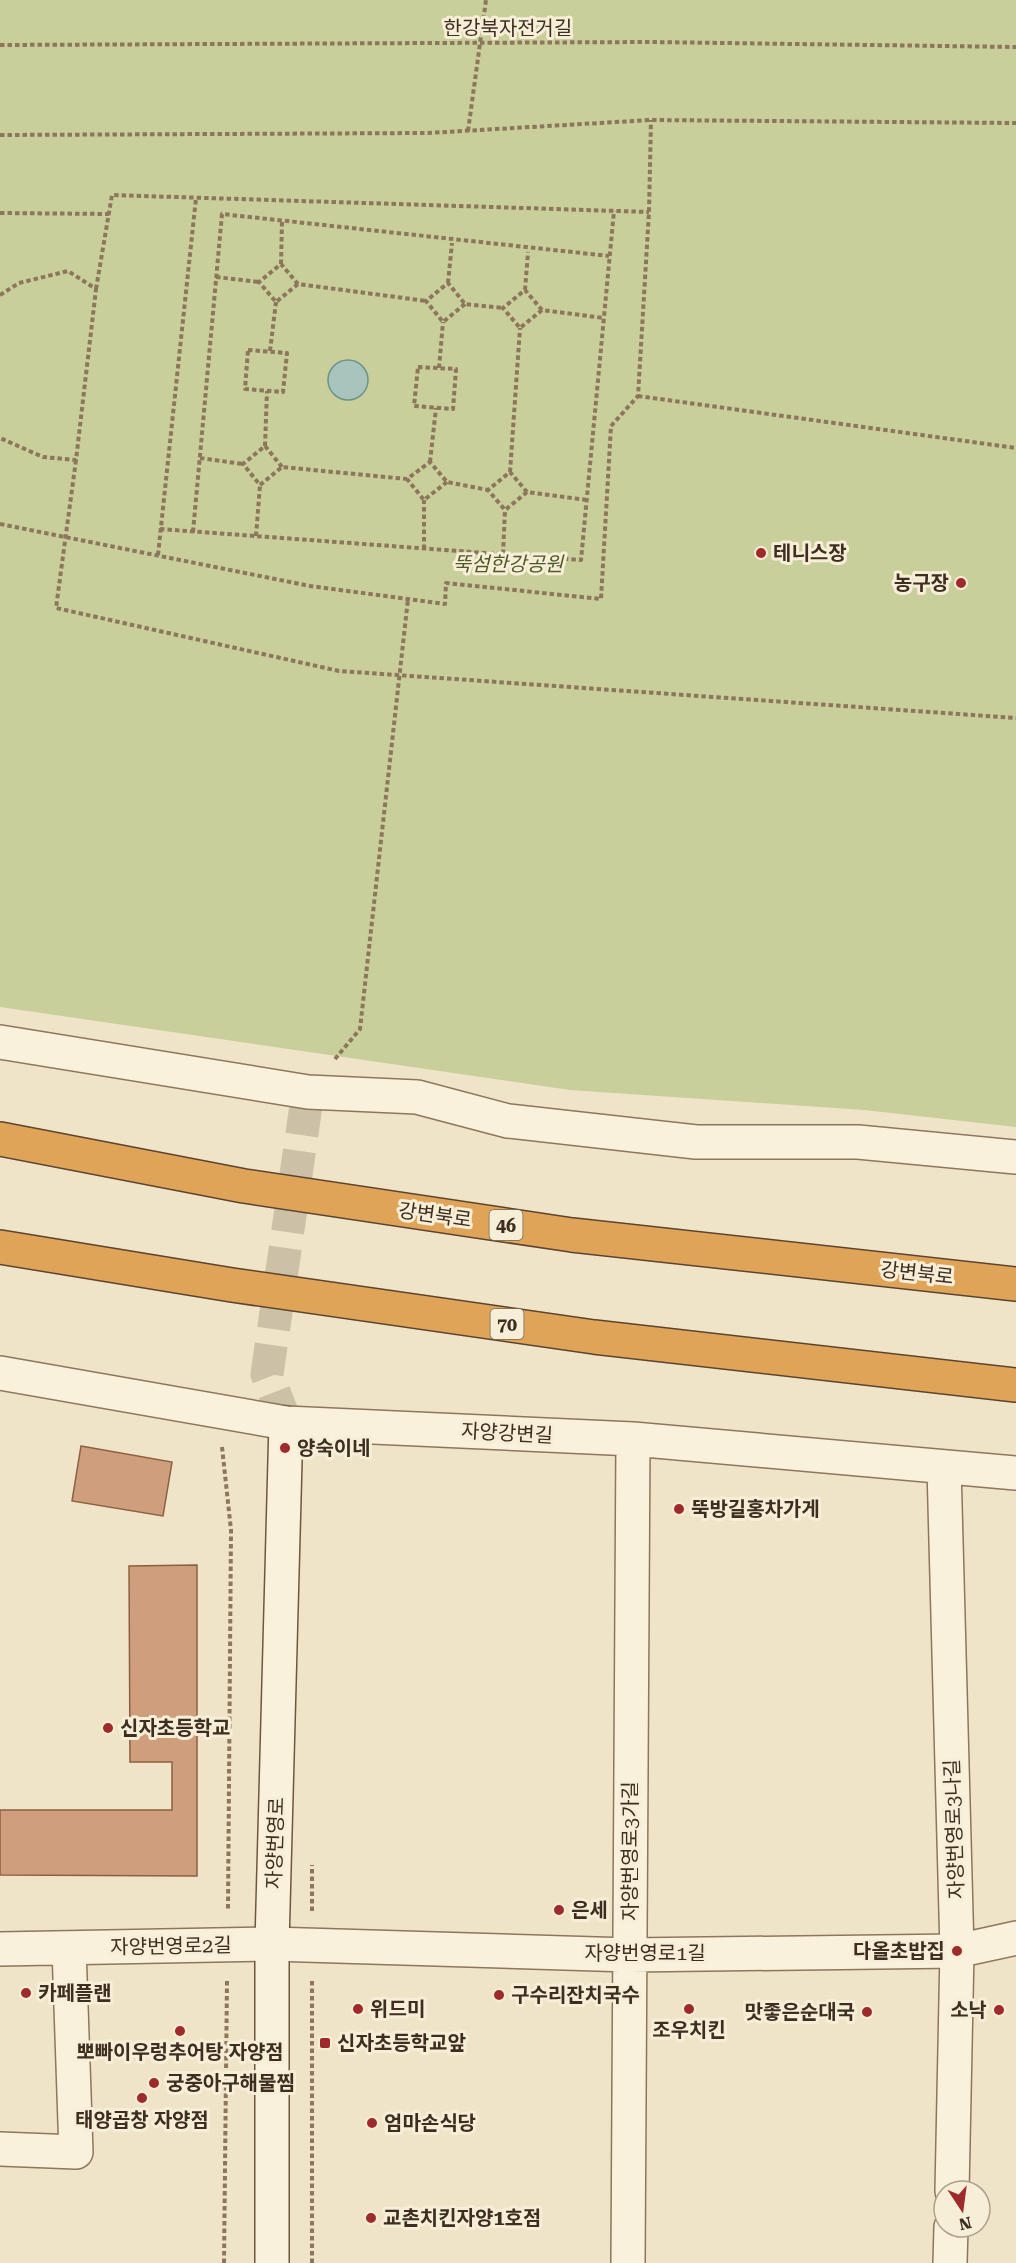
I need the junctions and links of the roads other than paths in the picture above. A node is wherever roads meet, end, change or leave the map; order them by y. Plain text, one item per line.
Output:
1 (0, 1042) edge
2 (0, 1139) edge
3 (1016, 1157) edge
4 (0, 1247) edge
5 (1016, 1284) edge
6 (0, 1373) edge
7 (1016, 1384) edge
8 (286, 1423) junction
9 (633, 1439) junction
10 (944, 1467) junction
11 (1016, 1473) edge
12 (1016, 1938) edge
13 (272, 1944) junction
14 (69, 1948) junction
15 (0, 1949) edge
16 (957, 1951) junction
17 (629, 1955) junction
18 (0, 2149) edge
19 (951, 2179) edge
20 (951, 2239) edge
21 (272, 2263) edge
22 (628, 2263) edge
23 (950, 2263) edge

1 - 3 street
2 - 5 highway, 강변북로 / 46
4 - 7 highway, 70
6 - 8 street, 자양강변길
8 - 9 street, 자양강변길
8 - 13 street, 자양번영로
9 - 10 street, 자양강변길
9 - 17 street, 자양번영로3가길
10 - 11 street, 자양강변길
10 - 16 street, 자양번영로3나길
12 - 16 street, 자양번영로1길
13 - 14 street, 자양번영로2길
13 - 17 street, 자양번영로1길
13 - 21 street, 자양번영로
14 - 15 street, 자양번영로2길
14 - 18 street
16 - 17 street, 자양번영로1길
16 - 19 street, 자양번영로3나길
17 - 22 street, 자양번영로3가길
20 - 23 street

